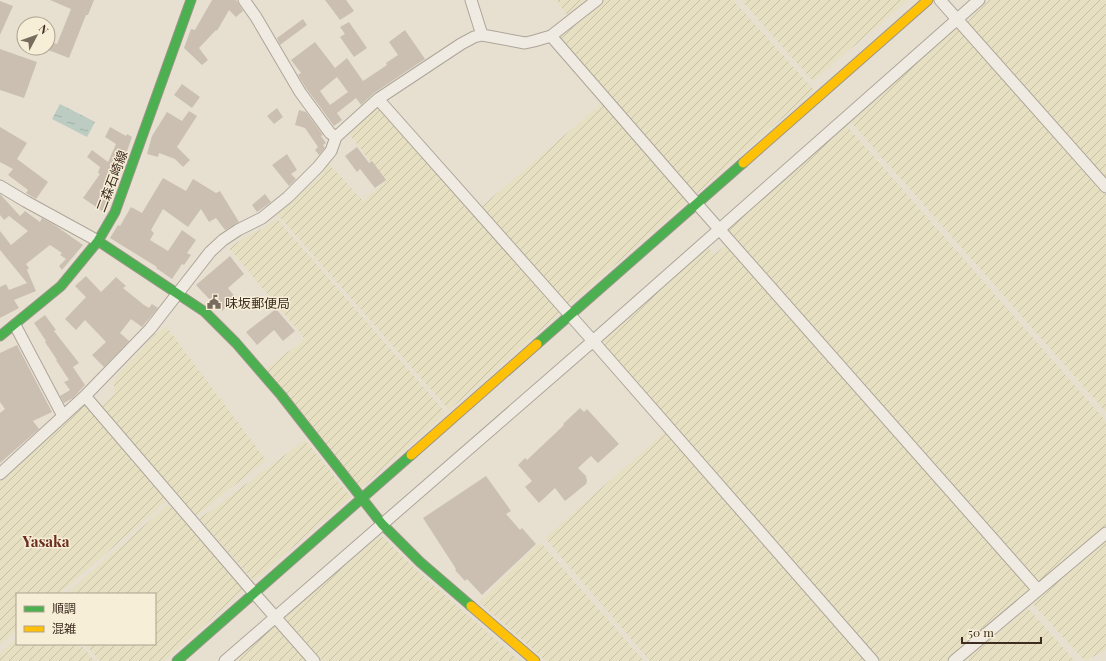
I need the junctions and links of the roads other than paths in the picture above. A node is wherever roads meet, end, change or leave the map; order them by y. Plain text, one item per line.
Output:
1 (191, 0) edge
2 (244, 0) edge
3 (471, 0) edge
4 (597, 0) edge
5 (928, 0) edge
6 (940, 0) edge
7 (979, 0) edge
8 (958, 19) junction
9 (482, 35) junction
10 (550, 36) junction
11 (378, 99) junction
12 (336, 137) junction
13 (0, 186) edge
14 (1106, 187) edge
15 (697, 204) junction
16 (719, 229) junction
17 (98, 242) junction
18 (178, 294) junction
19 (570, 316) junction
20 (15, 325) junction
21 (0, 336) edge
22 (593, 341) junction
23 (85, 396) junction
24 (63, 416) junction
25 (0, 474) edge
26 (361, 499) junction
27 (382, 524) junction
28 (1106, 533) edge
29 (1038, 590) junction
30 (254, 593) junction
31 (276, 617) junction
32 (177, 661) edge
33 (225, 661) edge
34 (314, 661) edge
35 (534, 661) edge
36 (873, 661) edge
37 (954, 661) edge

1 - 17 street, 二森石崎線
2 - 12 street
3 - 9 street
4 - 10 street
5 - 15 street
6 - 8 street
7 - 8 street
8 - 14 street
8 - 16 street
9 - 10 street
9 - 11 street
10 - 15 street
11 - 12 street
11 - 19 street
12 - 18 street
13 - 17 street
15 - 16 street
15 - 19 street
16 - 22 street
16 - 29 street
17 - 18 street
17 - 20 street, 二森石崎線
18 - 23 street
18 - 26 street
19 - 22 street
19 - 26 street
20 - 21 street, 二森石崎線
20 - 24 street
22 - 27 street
22 - 36 street
23 - 24 street
23 - 30 street
24 - 25 street
26 - 27 street
26 - 30 street
27 - 31 street
27 - 35 street
28 - 29 street
29 - 37 street
30 - 31 street
30 - 32 street
31 - 33 street
31 - 34 street

